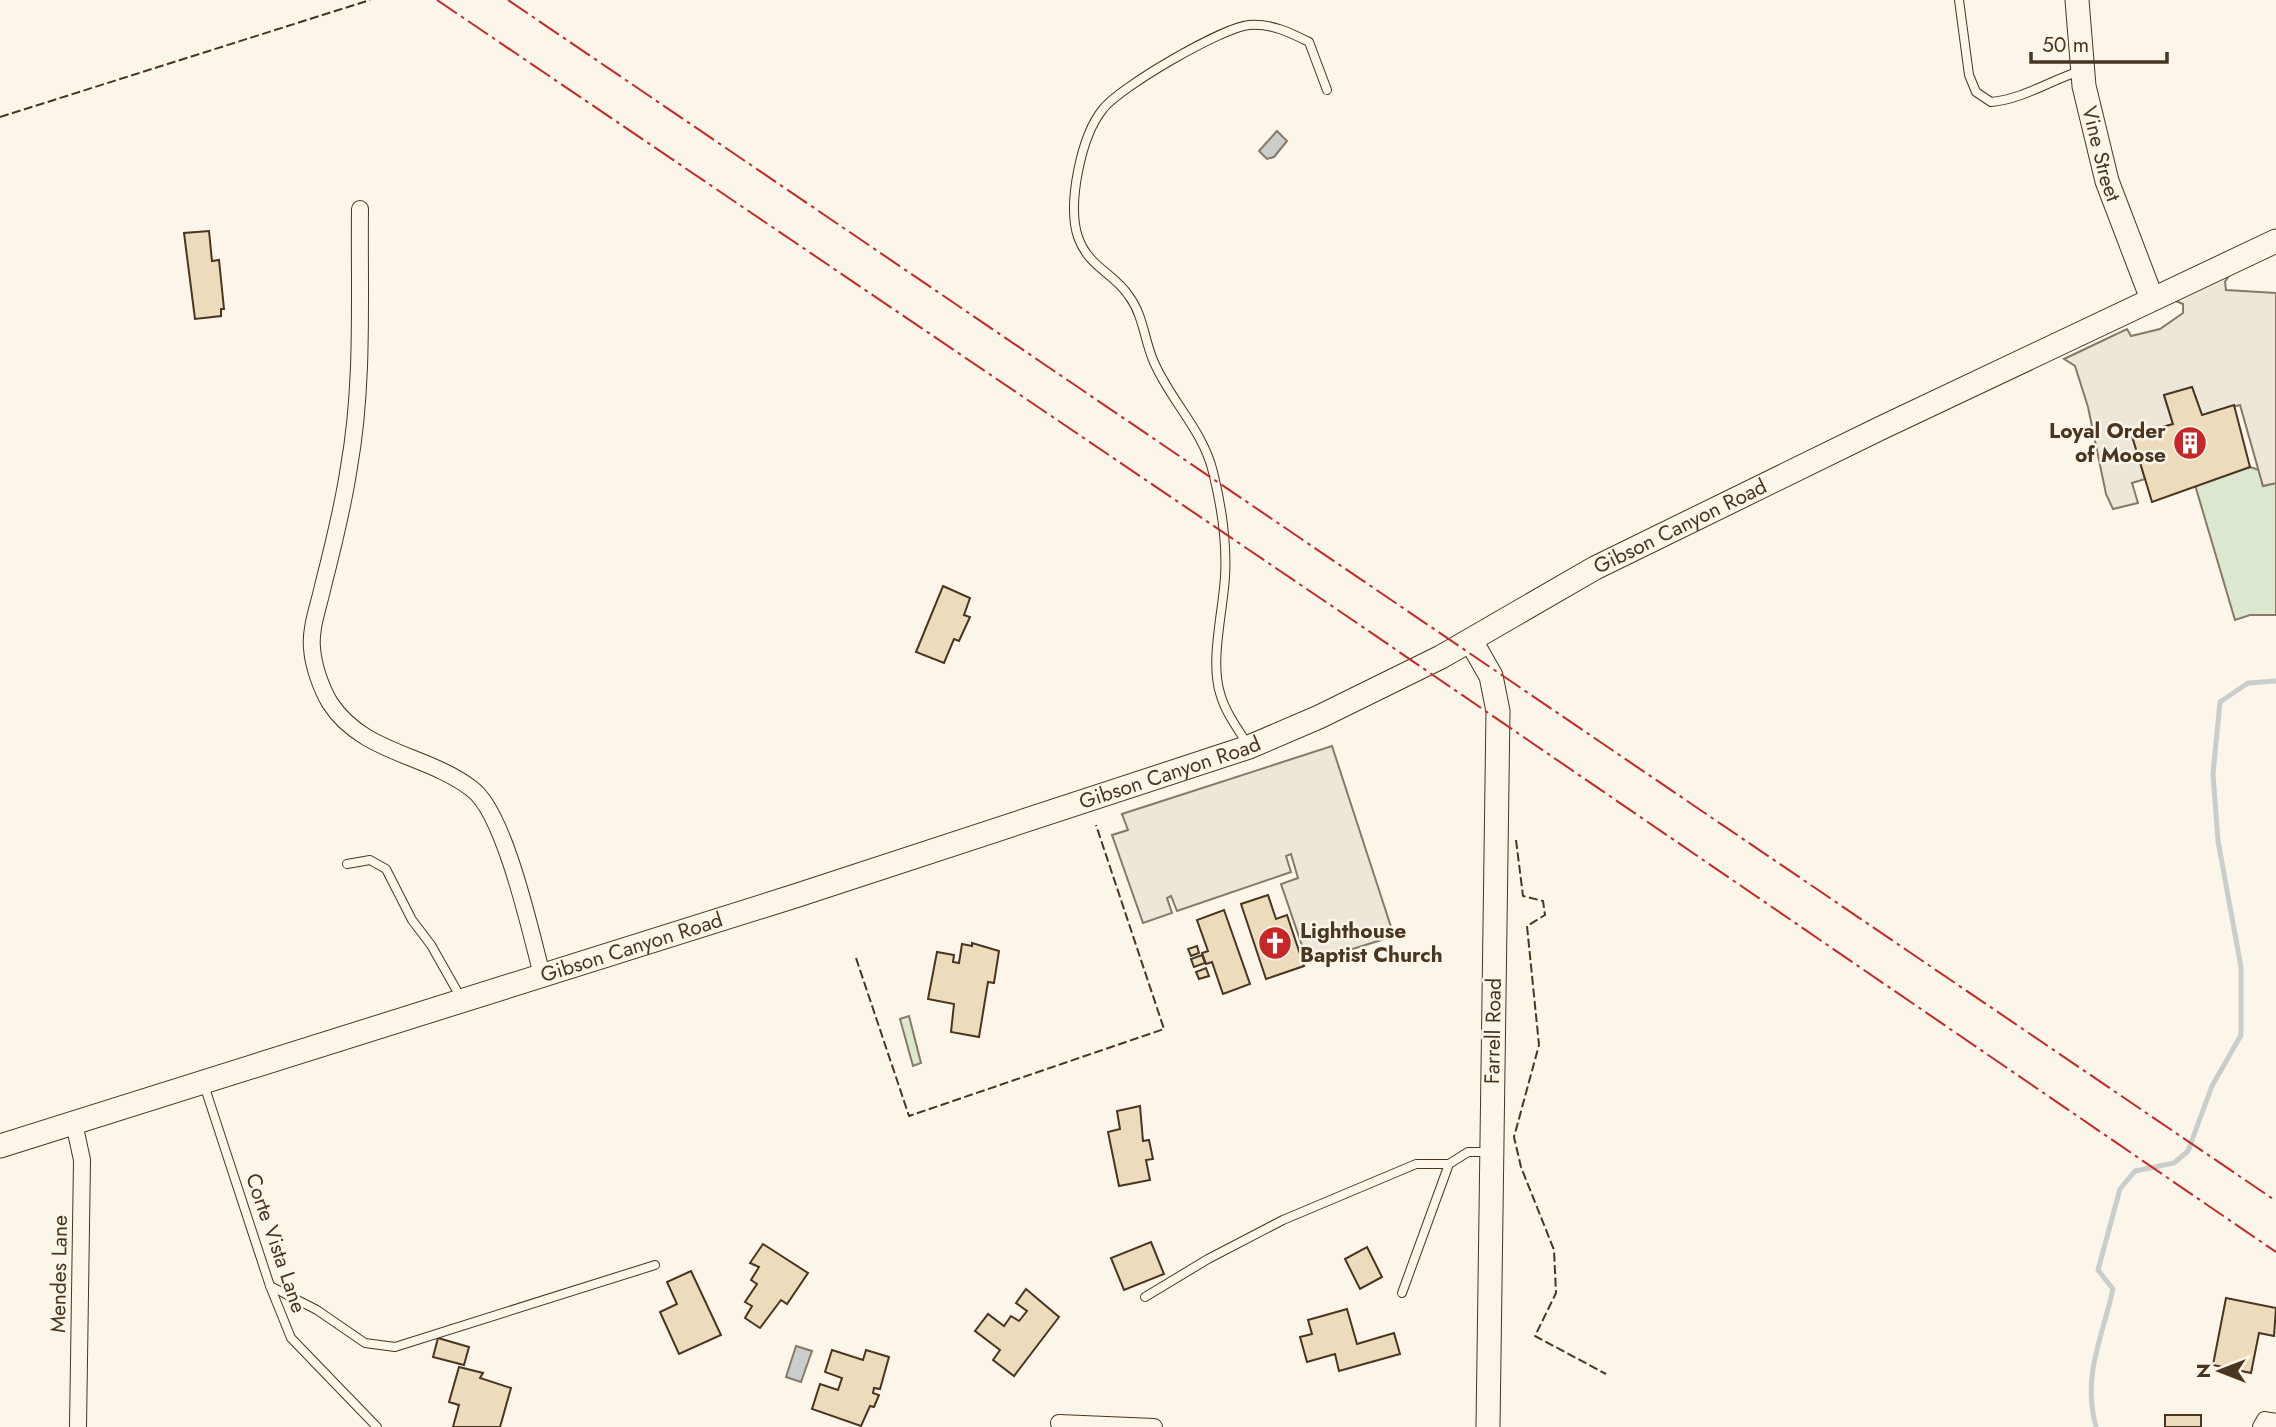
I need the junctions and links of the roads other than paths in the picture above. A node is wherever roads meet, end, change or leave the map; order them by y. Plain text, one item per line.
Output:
1 (1959, 0) edge
2 (2077, 0) edge
3 (2082, 71) junction
4 (1327, 90) dead end
5 (360, 209) dead end
6 (2276, 242) edge
7 (2152, 299) junction
8 (1471, 641) junction
9 (1249, 747) junction
10 (346, 864) dead end
11 (542, 975) junction
12 (463, 1000) junction
13 (203, 1082) junction
14 (74, 1123) junction
15 (0, 1146) edge
16 (1490, 1152) junction
17 (1449, 1164) junction
18 (655, 1265) dead end
19 (270, 1286) junction
20 (1402, 1293) dead end
21 (1145, 1297) dead end
22 (1059, 1423) dead end
23 (78, 1427) edge
24 (377, 1427) edge
25 (1154, 1427) edge
26 (1488, 1427) edge

1 - 3 lane
2 - 3 main road, Vine Street
3 - 7 main road, Vine Street
4 - 9 lane
5 - 11 street
6 - 7 main road, Gibson Canyon Road
7 - 8 main road, Gibson Canyon Road
8 - 9 main road, Gibson Canyon Road
8 - 16 main road, Farrell Road
9 - 11 main road, Gibson Canyon Road
10 - 12 lane
11 - 12 main road, Gibson Canyon Road
12 - 13 main road, Gibson Canyon Road
13 - 14 main road, Gibson Canyon Road
13 - 19 lane, Corte Vista Lane
14 - 15 main road, Gibson Canyon Road
14 - 23 street, Mendes Lane
16 - 17 lane
16 - 26 main road, Farrell Road
17 - 20 lane
17 - 21 lane
18 - 19 lane
19 - 24 lane, Corte Vista Lane
22 - 25 street

